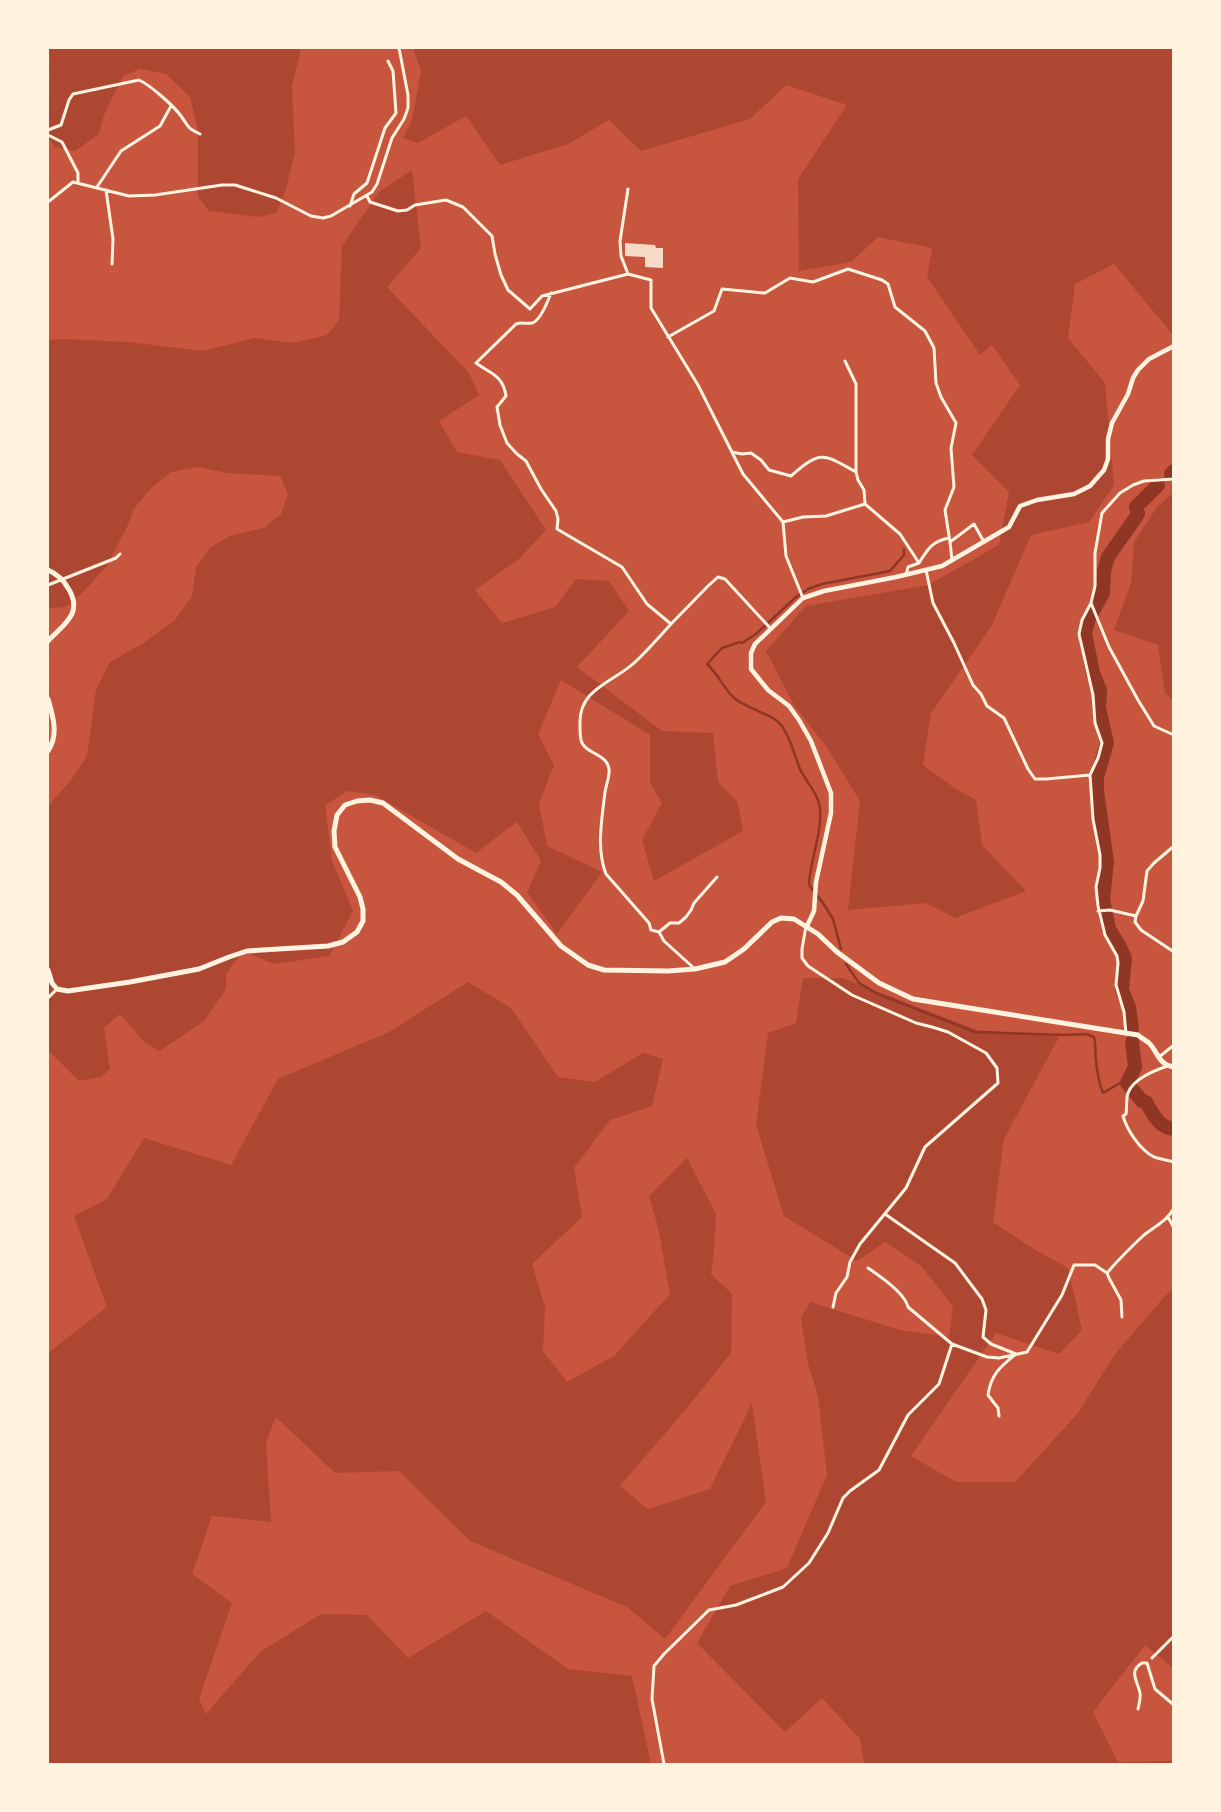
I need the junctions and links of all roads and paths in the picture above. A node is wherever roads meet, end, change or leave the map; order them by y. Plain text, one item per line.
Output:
1 (399, 48) edge
2 (388, 61) dead end
3 (171, 106) junction
4 (48, 130) edge
5 (200, 134) dead end
6 (48, 135) edge
7 (78, 182) junction
8 (97, 187) junction
9 (628, 189) dead end
10 (106, 190) junction
11 (367, 196) junction
12 (48, 202) edge
13 (350, 206) junction
14 (112, 264) dead end
15 (628, 274) junction
16 (551, 293) junction
17 (668, 337) junction
18 (1172, 348) edge
19 (845, 361) dead end
20 (732, 452) junction
21 (856, 472) junction
22 (1174, 479) edge
23 (865, 504) junction
24 (783, 522) junction
25 (949, 540) junction
26 (984, 542) junction
27 (120, 554) dead end
28 (952, 560) junction
29 (919, 563) junction
30 (48, 570) edge
31 (926, 570) junction
32 (906, 574) junction
33 (62, 580) junction
34 (48, 585) edge
35 (803, 598) junction
36 (1091, 603) junction
37 (671, 624) junction
38 (771, 629) junction
39 (48, 641) edge
40 (48, 698) edge
41 (1174, 735) edge
42 (48, 751) edge
43 (1090, 775) junction
44 (1174, 846) edge
45 (717, 877) dead end
46 (1100, 911) junction
47 (1136, 916) junction
48 (807, 926) junction
49 (659, 932) junction
50 (1174, 952) edge
51 (695, 969) junction
52 (48, 970) edge
53 (57, 989) junction
54 (48, 998) edge
55 (1126, 1034) junction
56 (1174, 1045) edge
57 (1158, 1058) junction
58 (1171, 1067) edge
59 (1174, 1162) edge
60 (1174, 1208) edge
61 (885, 1214) junction
62 (1168, 1218) junction
63 (1174, 1228) edge
64 (868, 1268) dead end
65 (1107, 1273) junction
66 (833, 1307) dead end
67 (1122, 1317) dead end
68 (952, 1344) junction
69 (1016, 1354) junction
70 (998, 1416) dead end
71 (1174, 1636) edge
72 (1152, 1658) dead end
73 (1174, 1705) edge
74 (1138, 1709) dead end
75 (664, 1764) edge

1 - 11 street
2 - 13 street
3 - 4 street
3 - 5 street
3 - 8 street
6 - 7 street
7 - 8 street
7 - 12 street
8 - 10 street
9 - 15 street
10 - 13 street
10 - 14 street
11 - 13 street
11 - 16 street
15 - 16 street
15 - 17 street
16 - 37 street
17 - 20 street
17 - 25 street
18 - 26 street
19 - 21 street
20 - 21 street
20 - 24 street
21 - 23 street
22 - 36 street
23 - 24 street
23 - 29 street
24 - 35 street
25 - 26 street
25 - 28 street
25 - 29 street
26 - 28 street
27 - 33 street
28 - 31 street
29 - 32 street
30 - 33 main road
31 - 32 street
31 - 43 street
32 - 35 street
33 - 34 street
33 - 39 main road
35 - 38 street
36 - 41 street
36 - 43 street
37 - 38 street
37 - 49 street
38 - 48 street
40 - 42 main road
43 - 46 street
44 - 47 street
45 - 49 street
46 - 47 street
46 - 55 street
47 - 50 street
48 - 51 main road
48 - 55 main road
48 - 61 street
49 - 51 street
51 - 53 main road
52 - 53 main road
53 - 54 street
55 - 57 main road
56 - 57 street
57 - 58 main road
58 - 59 street
60 - 62 street
61 - 66 street
61 - 69 street
62 - 63 street
62 - 65 street
64 - 68 street
65 - 67 street
65 - 69 street
68 - 69 street
68 - 75 street
69 - 70 street
71 - 72 street
73 - 74 street

